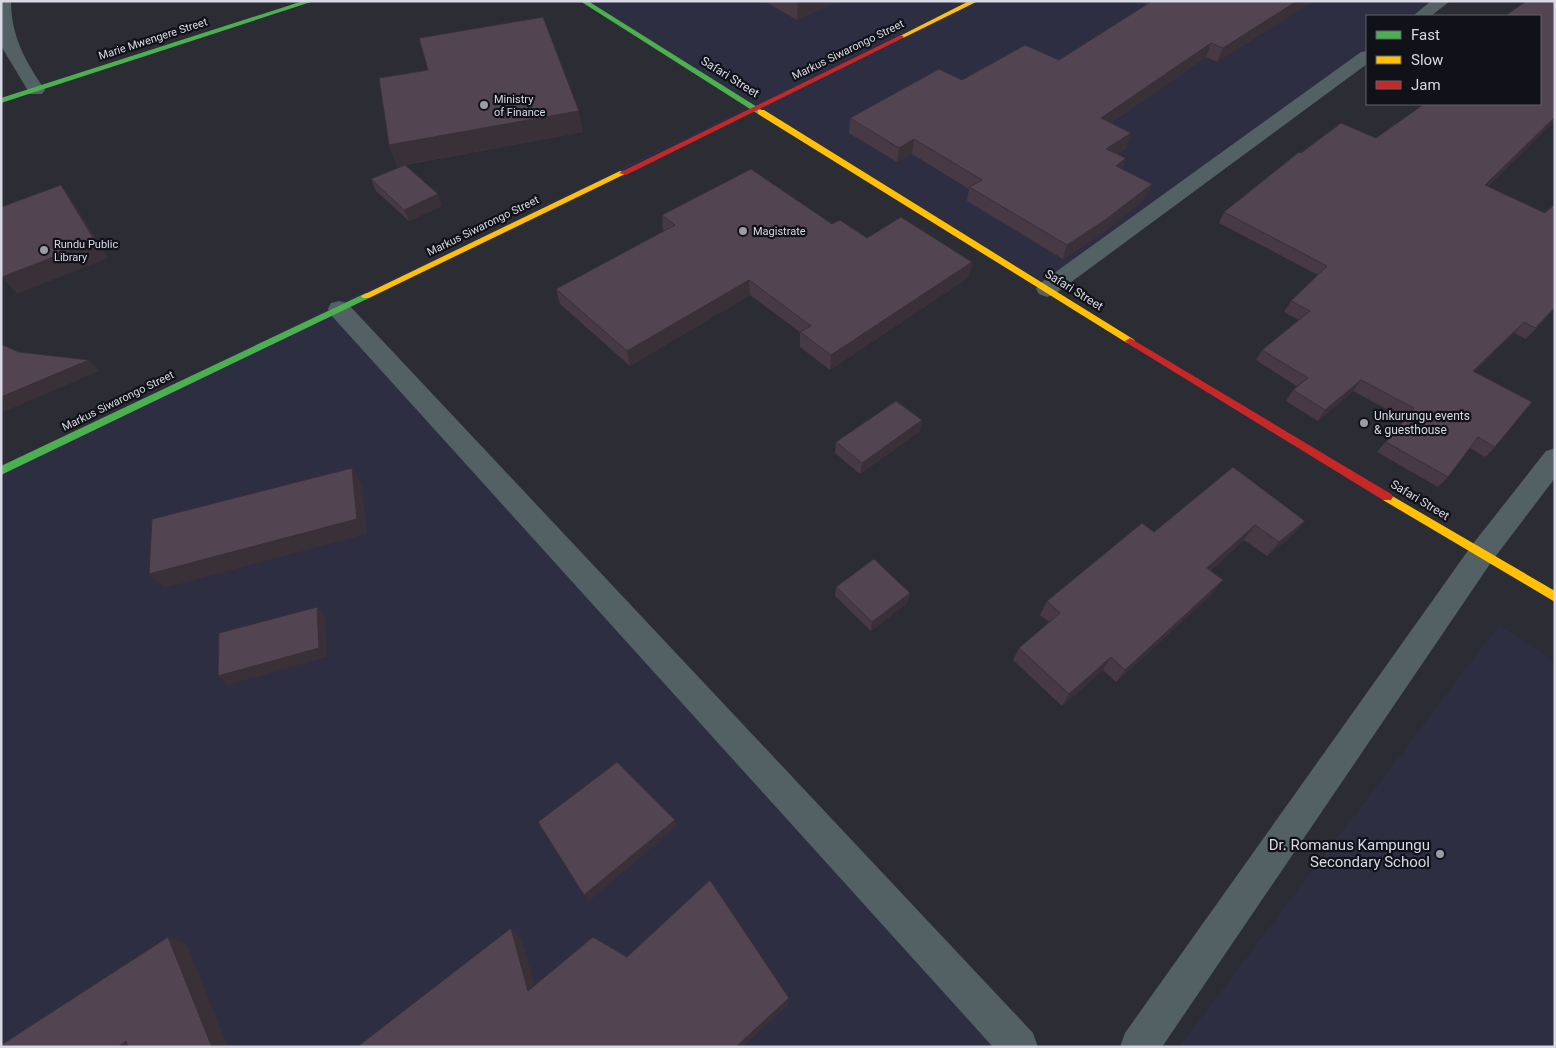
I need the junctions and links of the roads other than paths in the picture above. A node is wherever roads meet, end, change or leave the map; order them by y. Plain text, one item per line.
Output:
1 (3, 1) edge
2 (311, 1) edge
3 (583, 1) edge
4 (975, 1) edge
5 (1442, 1) edge
6 (1422, 15) edge
7 (1366, 57) edge
8 (36, 90) junction
9 (1, 101) edge
10 (756, 109) junction
11 (1047, 289) junction
12 (339, 308) junction
13 (1555, 458) edge
14 (1, 471) edge
15 (1482, 553) junction
16 (1555, 597) edge
17 (1019, 1047) edge
18 (1139, 1047) edge

1 - 8 street
2 - 8 street, Marie Mwengere Street
3 - 10 street, Safari Street
4 - 10 street, Markus Siwarongo Street
5 - 6 street
7 - 11 street
8 - 9 street, Marie Mwengere Street
10 - 11 street, Safari Street
10 - 12 street, Markus Siwarongo Street
11 - 15 street, Safari Street
12 - 14 street, Markus Siwarongo Street
12 - 17 street
13 - 15 street
15 - 16 street, Safari Street
15 - 18 street

